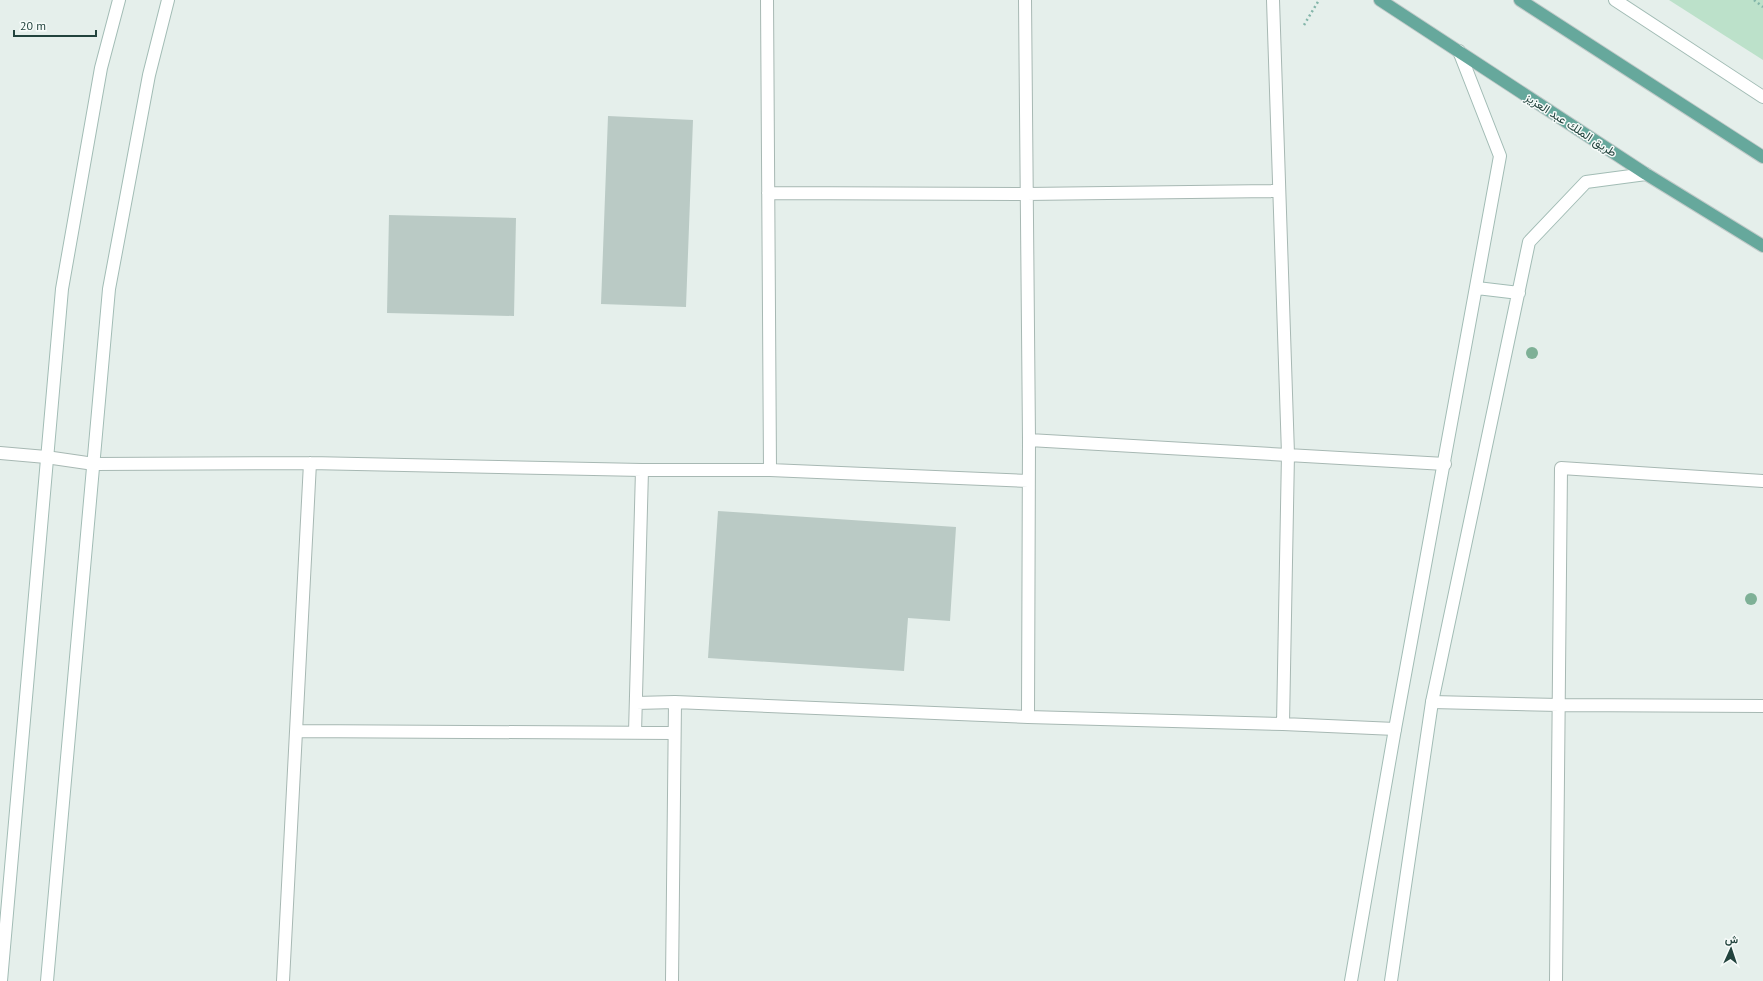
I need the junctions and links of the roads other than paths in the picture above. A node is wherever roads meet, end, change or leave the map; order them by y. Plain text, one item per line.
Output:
1 (119, 0) edge
2 (168, 0) edge
3 (767, 0) edge
4 (1025, 0) edge
5 (1273, 0) edge
6 (1380, 0) edge
7 (1520, 0) edge
8 (1615, 0) edge
9 (1459, 51) junction
10 (1763, 96) edge
11 (1763, 157) edge
12 (1646, 174) junction
13 (1278, 191) junction
14 (768, 192) junction
15 (1026, 194) junction
16 (1763, 246) edge
17 (1476, 288) junction
18 (1519, 293) junction
19 (1029, 440) junction
20 (0, 453) edge
21 (1288, 454) junction
22 (46, 457) junction
23 (310, 463) junction
24 (94, 464) junction
25 (1445, 464) junction
26 (642, 470) junction
27 (770, 470) junction
28 (1028, 481) junction
29 (1763, 481) edge
30 (675, 702) junction
31 (1432, 702) junction
32 (636, 703) junction
33 (1559, 705) junction
34 (1763, 706) edge
35 (1028, 717) junction
36 (1283, 724) junction
37 (1395, 729) junction
38 (296, 731) junction
39 (635, 732) junction
40 (674, 733) junction
41 (1, 981) edge
42 (47, 981) edge
43 (283, 981) edge
44 (672, 981) edge
45 (1351, 981) edge
46 (1390, 981) edge
47 (1556, 981) edge

1 - 22 street
2 - 24 street
3 - 14 street
4 - 15 street
5 - 13 street
6 - 9 main road, طريق الملك عبد العزيز
7 - 11 main road
8 - 10 street
9 - 12 main road, طريق الملك عبد العزيز
9 - 17 street
12 - 16 main road, طريق الملك عبد العزيز
12 - 18 street
13 - 15 street
13 - 21 street
14 - 15 street
14 - 27 street
15 - 19 street
17 - 18 street
17 - 25 street
18 - 31 street
19 - 21 street
19 - 28 street
20 - 22 street
21 - 25 street
21 - 36 street
22 - 24 street
22 - 41 street
23 - 24 street
23 - 26 street
23 - 38 street
24 - 42 street
25 - 37 street
26 - 27 street
26 - 32 street
27 - 28 street
28 - 35 street
29 - 33 street
30 - 32 street
30 - 35 street
30 - 40 street
31 - 33 street
31 - 46 street
32 - 39 street
33 - 34 street
33 - 47 street
35 - 36 street
36 - 37 street
37 - 45 street
38 - 39 street
38 - 43 street
39 - 40 street
40 - 44 street

